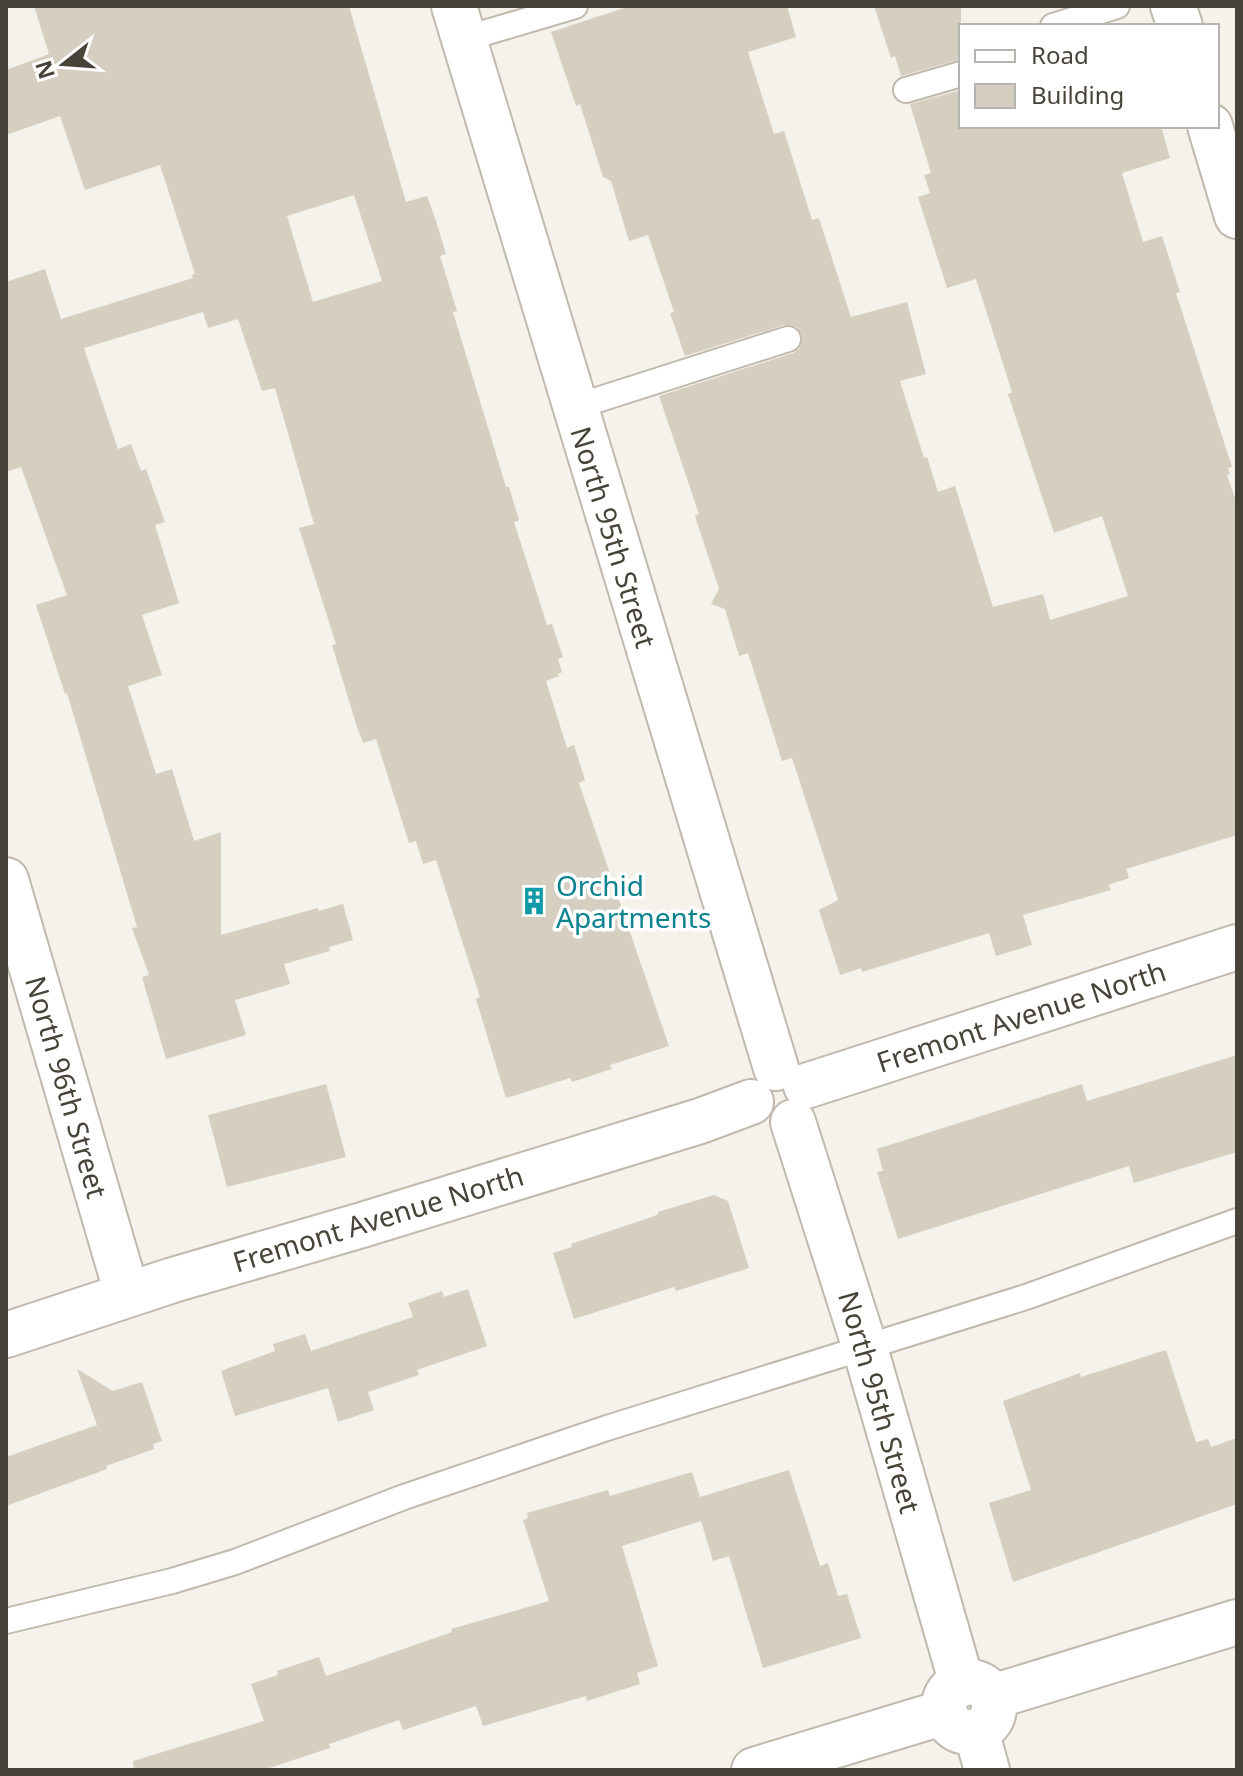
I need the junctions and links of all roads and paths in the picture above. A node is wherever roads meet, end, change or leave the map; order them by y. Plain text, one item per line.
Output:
1 (575, 6) edge
2 (1117, 6) edge
3 (459, 22) edge
4 (1059, 24) edge
5 (959, 75) edge
6 (906, 90) dead end
7 (1222, 142) edge
8 (1237, 216) edge
9 (788, 339) dead end
10 (575, 407) junction
11 (6, 880) edge
12 (1237, 947) edge
13 (782, 1094) junction
14 (1237, 1221) edge
15 (127, 1294) junction
16 (6, 1335) edge
17 (865, 1348) junction
18 (6, 1621) edge
19 (1237, 1622) edge
20 (972, 1719) edge
21 (754, 1770) edge

1 - 3 lane
2 - 4 lane
3 - 10 street, North 95th Street
5 - 6 lane
7 - 8 street
9 - 10 lane
10 - 13 street, North 95th Street
11 - 15 street, North 96th Street
12 - 13 street, Fremont Avenue North
13 - 15 street, Fremont Avenue North
13 - 17 street, North 95th Street
14 - 17 lane
15 - 16 street, Fremont Avenue North
17 - 18 lane
17 - 20 street, North 95th Street
19 - 20 street
20 - 21 street

